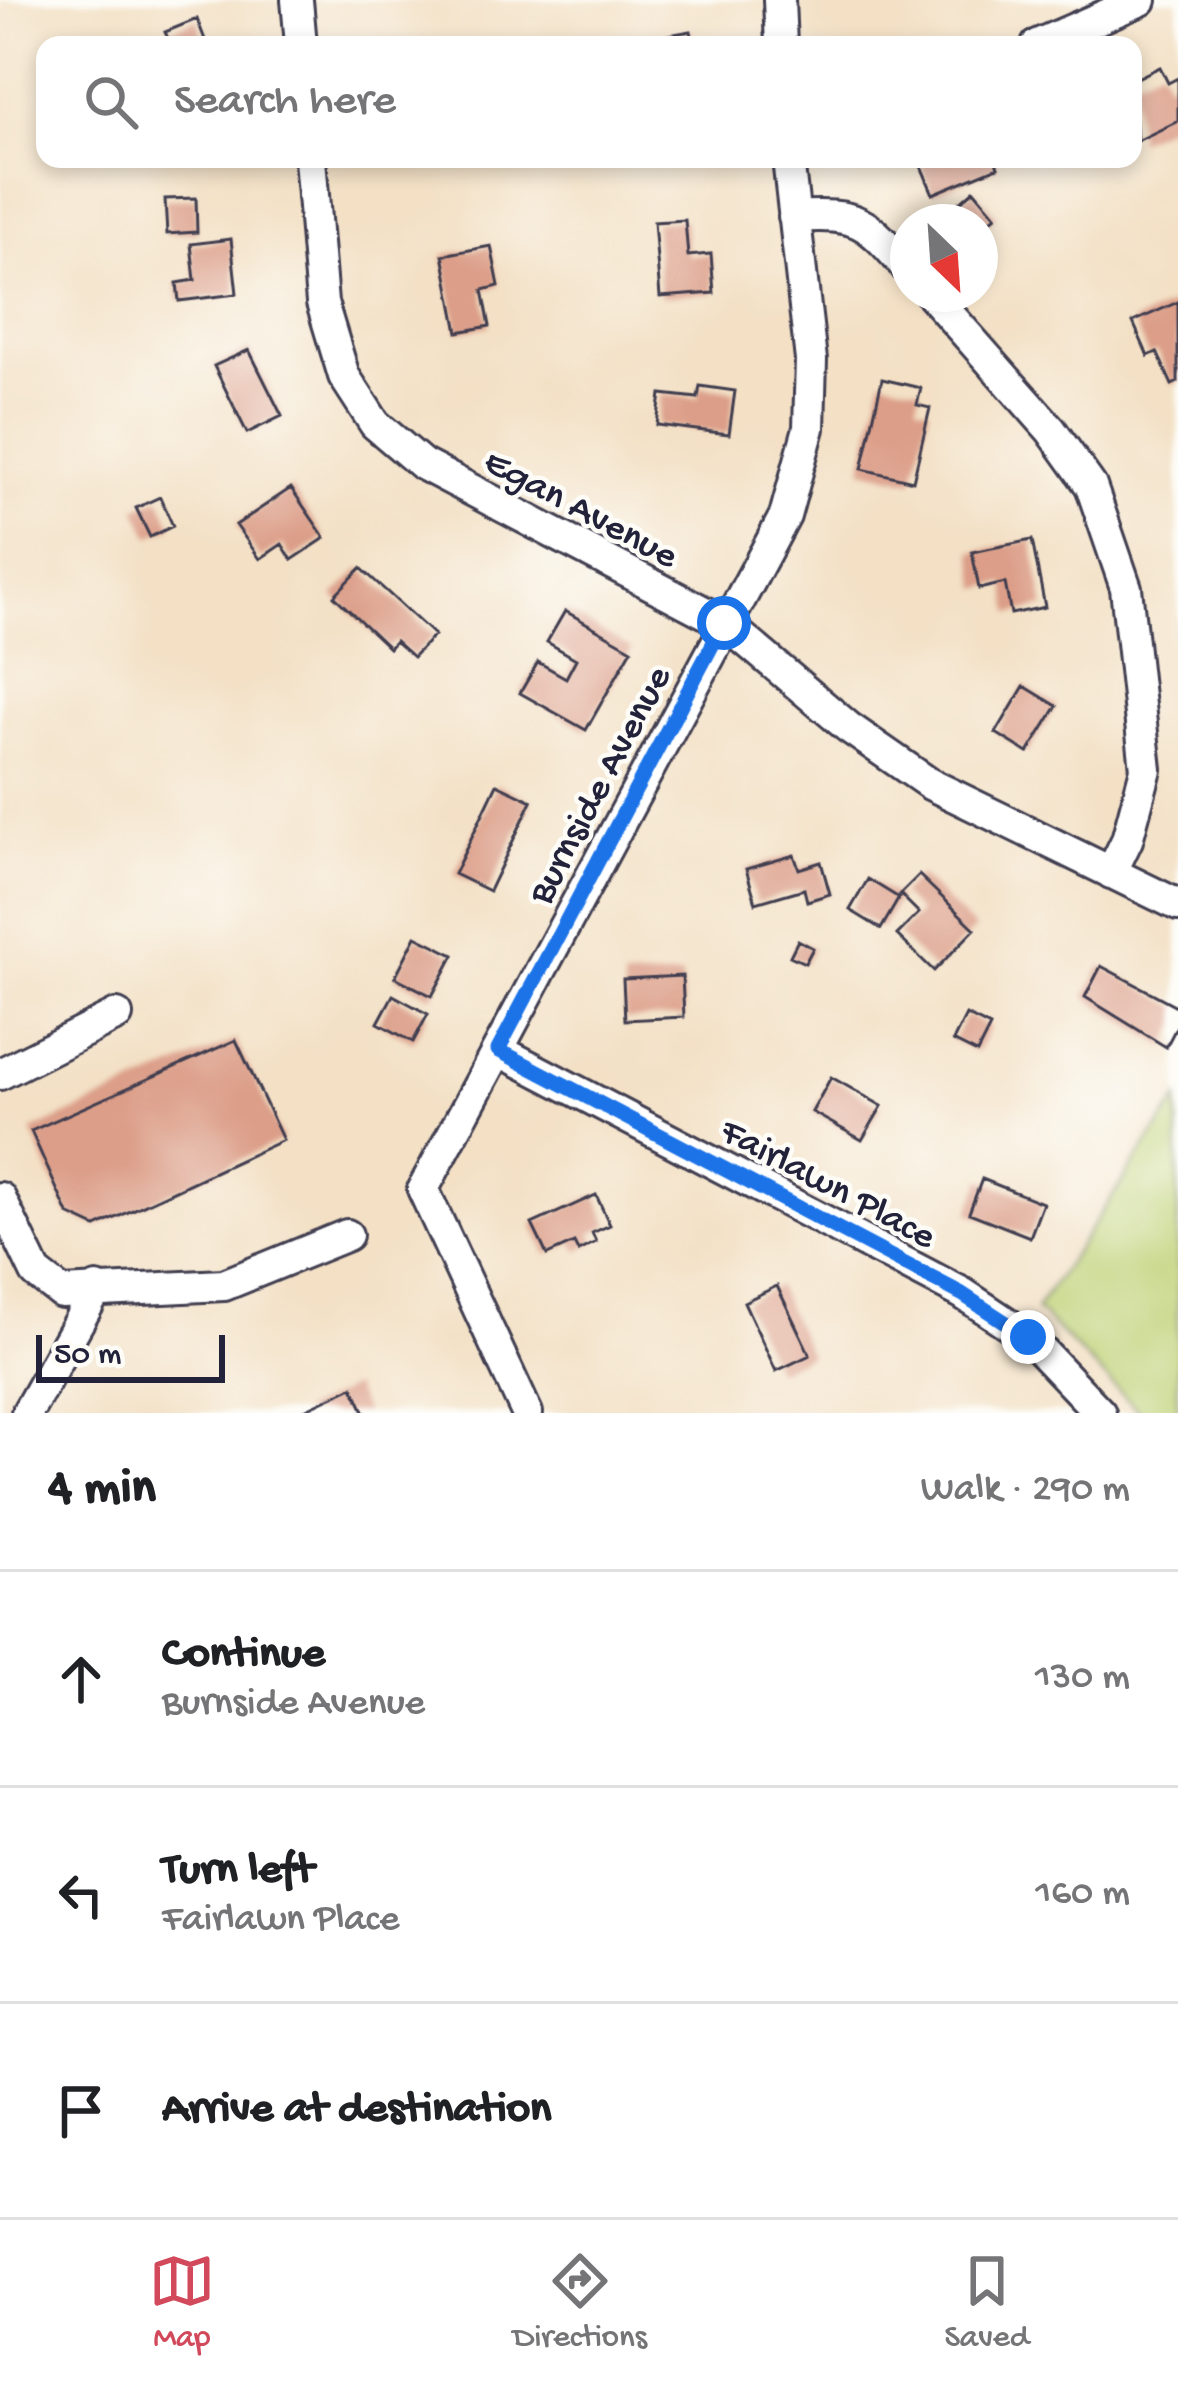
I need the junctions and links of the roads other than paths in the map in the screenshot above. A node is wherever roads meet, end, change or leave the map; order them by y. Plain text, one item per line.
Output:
1 (297, 0) edge
2 (779, 0) edge
3 (1142, 0) edge
4 (300, 36) edge
5 (781, 36) edge
6 (1058, 36) edge
7 (311, 168) edge
8 (789, 168) edge
9 (794, 217) junction
10 (890, 248) edge
11 (947, 312) edge
12 (724, 623) junction
13 (1111, 873) junction
14 (1178, 905) edge
15 (117, 1016) dead end
16 (498, 1050) junction
17 (0, 1074) edge
18 (0, 1198) edge
19 (347, 1235) dead end
20 (98, 1289) junction
21 (27, 1413) edge
22 (527, 1413) edge
23 (1100, 1413) edge

1 - 4 street
2 - 5 street
3 - 6 street
7 - 12 street, Egan Avenue
8 - 9 street, Burnside Avenue
9 - 10 street
9 - 12 street, Burnside Avenue
11 - 13 street
12 - 13 street, Egan Avenue
12 - 16 street, Burnside Avenue
13 - 14 street, Egan Avenue
15 - 17 street
16 - 22 street, Burnside Avenue
16 - 23 street, Fairlawn Place
18 - 20 street
19 - 20 street
20 - 21 street

